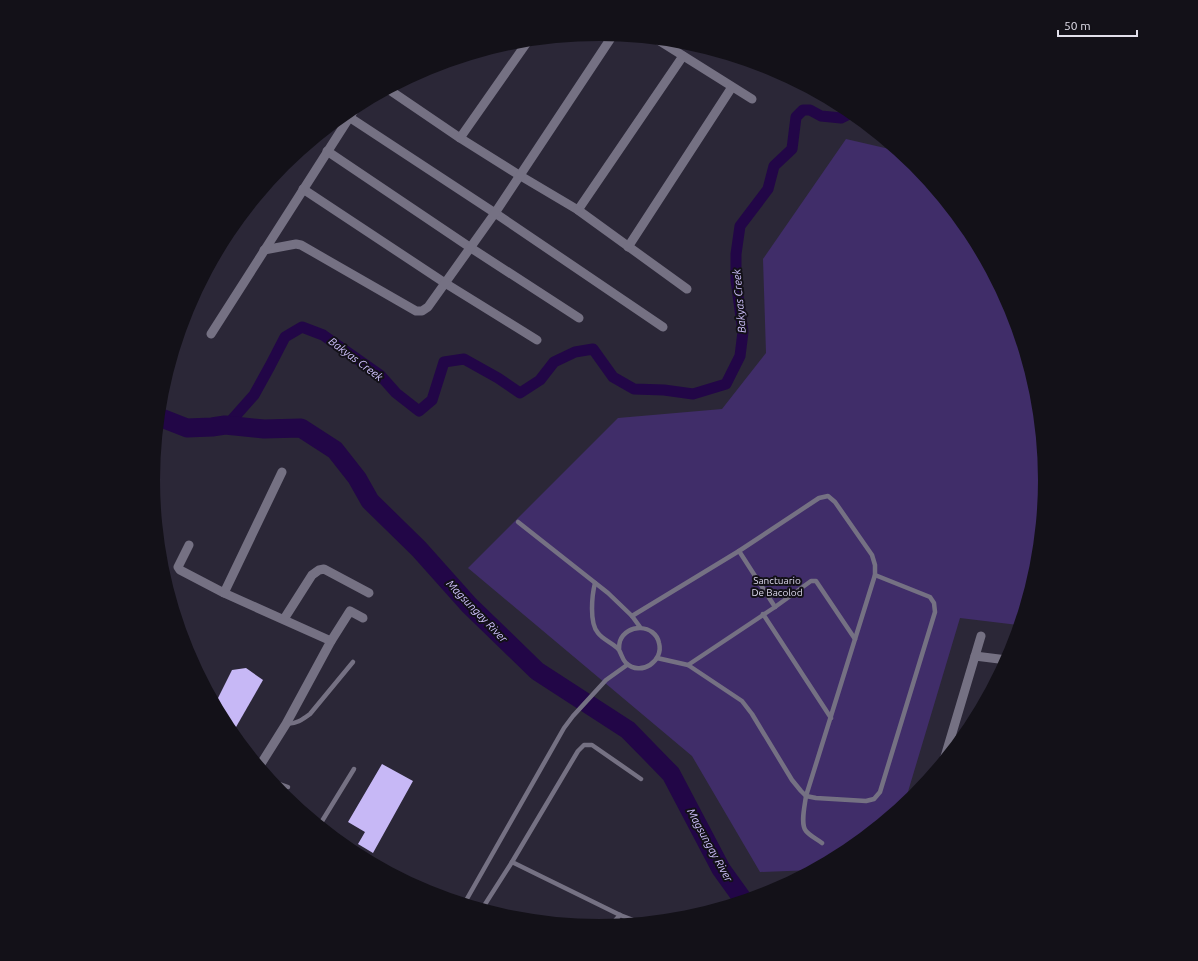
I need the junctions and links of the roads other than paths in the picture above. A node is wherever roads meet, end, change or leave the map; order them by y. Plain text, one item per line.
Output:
1 (609, 41) edge
2 (669, 47) edge
3 (523, 48) edge
4 (683, 56) junction
5 (732, 87) junction
6 (393, 92) edge
7 (752, 99) dead end
8 (351, 118) edge
9 (346, 121) edge
10 (460, 138) junction
11 (327, 151) junction
12 (520, 176) junction
13 (302, 189) junction
14 (578, 210) junction
15 (495, 213) junction
16 (628, 247) junction
17 (471, 248) junction
18 (264, 250) junction
19 (446, 283) junction
20 (688, 289) dead end
21 (579, 318) dead end
22 (663, 327) dead end
23 (211, 334) dead end
24 (537, 340) dead end
25 (282, 472) dead end
26 (518, 522) dead end
27 (189, 545) dead end
28 (738, 551) junction
29 (875, 575) junction
30 (595, 583) junction
31 (224, 593) junction
32 (369, 593) dead end
33 (775, 607) junction
34 (763, 614) junction
35 (632, 616) junction
36 (363, 618) dead end
37 (284, 619) junction
38 (640, 627) junction
39 (981, 636) dead end
40 (855, 639) junction
41 (331, 641) junction
42 (619, 650) junction
43 (975, 656) junction
44 (657, 658) junction
45 (1000, 659) edge
46 (353, 662) dead end
47 (627, 664) junction
48 (688, 665) junction
49 (831, 718) junction
50 (286, 724) junction
51 (947, 749) edge
52 (262, 762) edge
53 (354, 769) dead end
54 (641, 779) dead end
55 (283, 785) edge
56 (288, 787) dead end
57 (806, 796) junction
58 (322, 821) edge
59 (822, 843) dead end
60 (512, 862) junction
61 (467, 900) edge
62 (485, 905) edge
63 (620, 915) junction
64 (616, 919) edge
65 (630, 919) edge

1 - 12 street
2 - 4 street
3 - 10 street
4 - 5 street
4 - 14 street
5 - 7 street
5 - 16 street
6 - 10 street
8 - 15 street
9 - 11 street
10 - 12 street
11 - 13 street
11 - 17 street
12 - 14 street
12 - 15 street
13 - 18 street
13 - 19 street
14 - 16 street
15 - 17 street
15 - 22 street
16 - 20 street
17 - 19 street
17 - 21 street
18 - 19 street
18 - 23 street
19 - 24 street
25 - 31 street
26 - 30 lane
27 - 31 street
28 - 29 lane
28 - 33 lane
28 - 35 lane
29 - 40 lane
29 - 57 lane
30 - 35 lane
30 - 42 lane
31 - 37 street
32 - 37 street
33 - 34 lane
33 - 40 lane
34 - 48 lane
34 - 49 lane
35 - 38 lane
36 - 41 street
37 - 41 street
38 - 42 lane
38 - 44 lane
39 - 43 street
40 - 49 lane
41 - 50 street
42 - 47 lane
43 - 45 street
43 - 51 street
44 - 47 lane
44 - 48 lane
46 - 50 lane
47 - 61 lane
48 - 57 lane
49 - 57 lane
50 - 52 street
53 - 58 lane
54 - 60 lane
55 - 56 lane
57 - 59 lane
60 - 62 lane
60 - 63 lane
63 - 64 lane
63 - 65 lane

